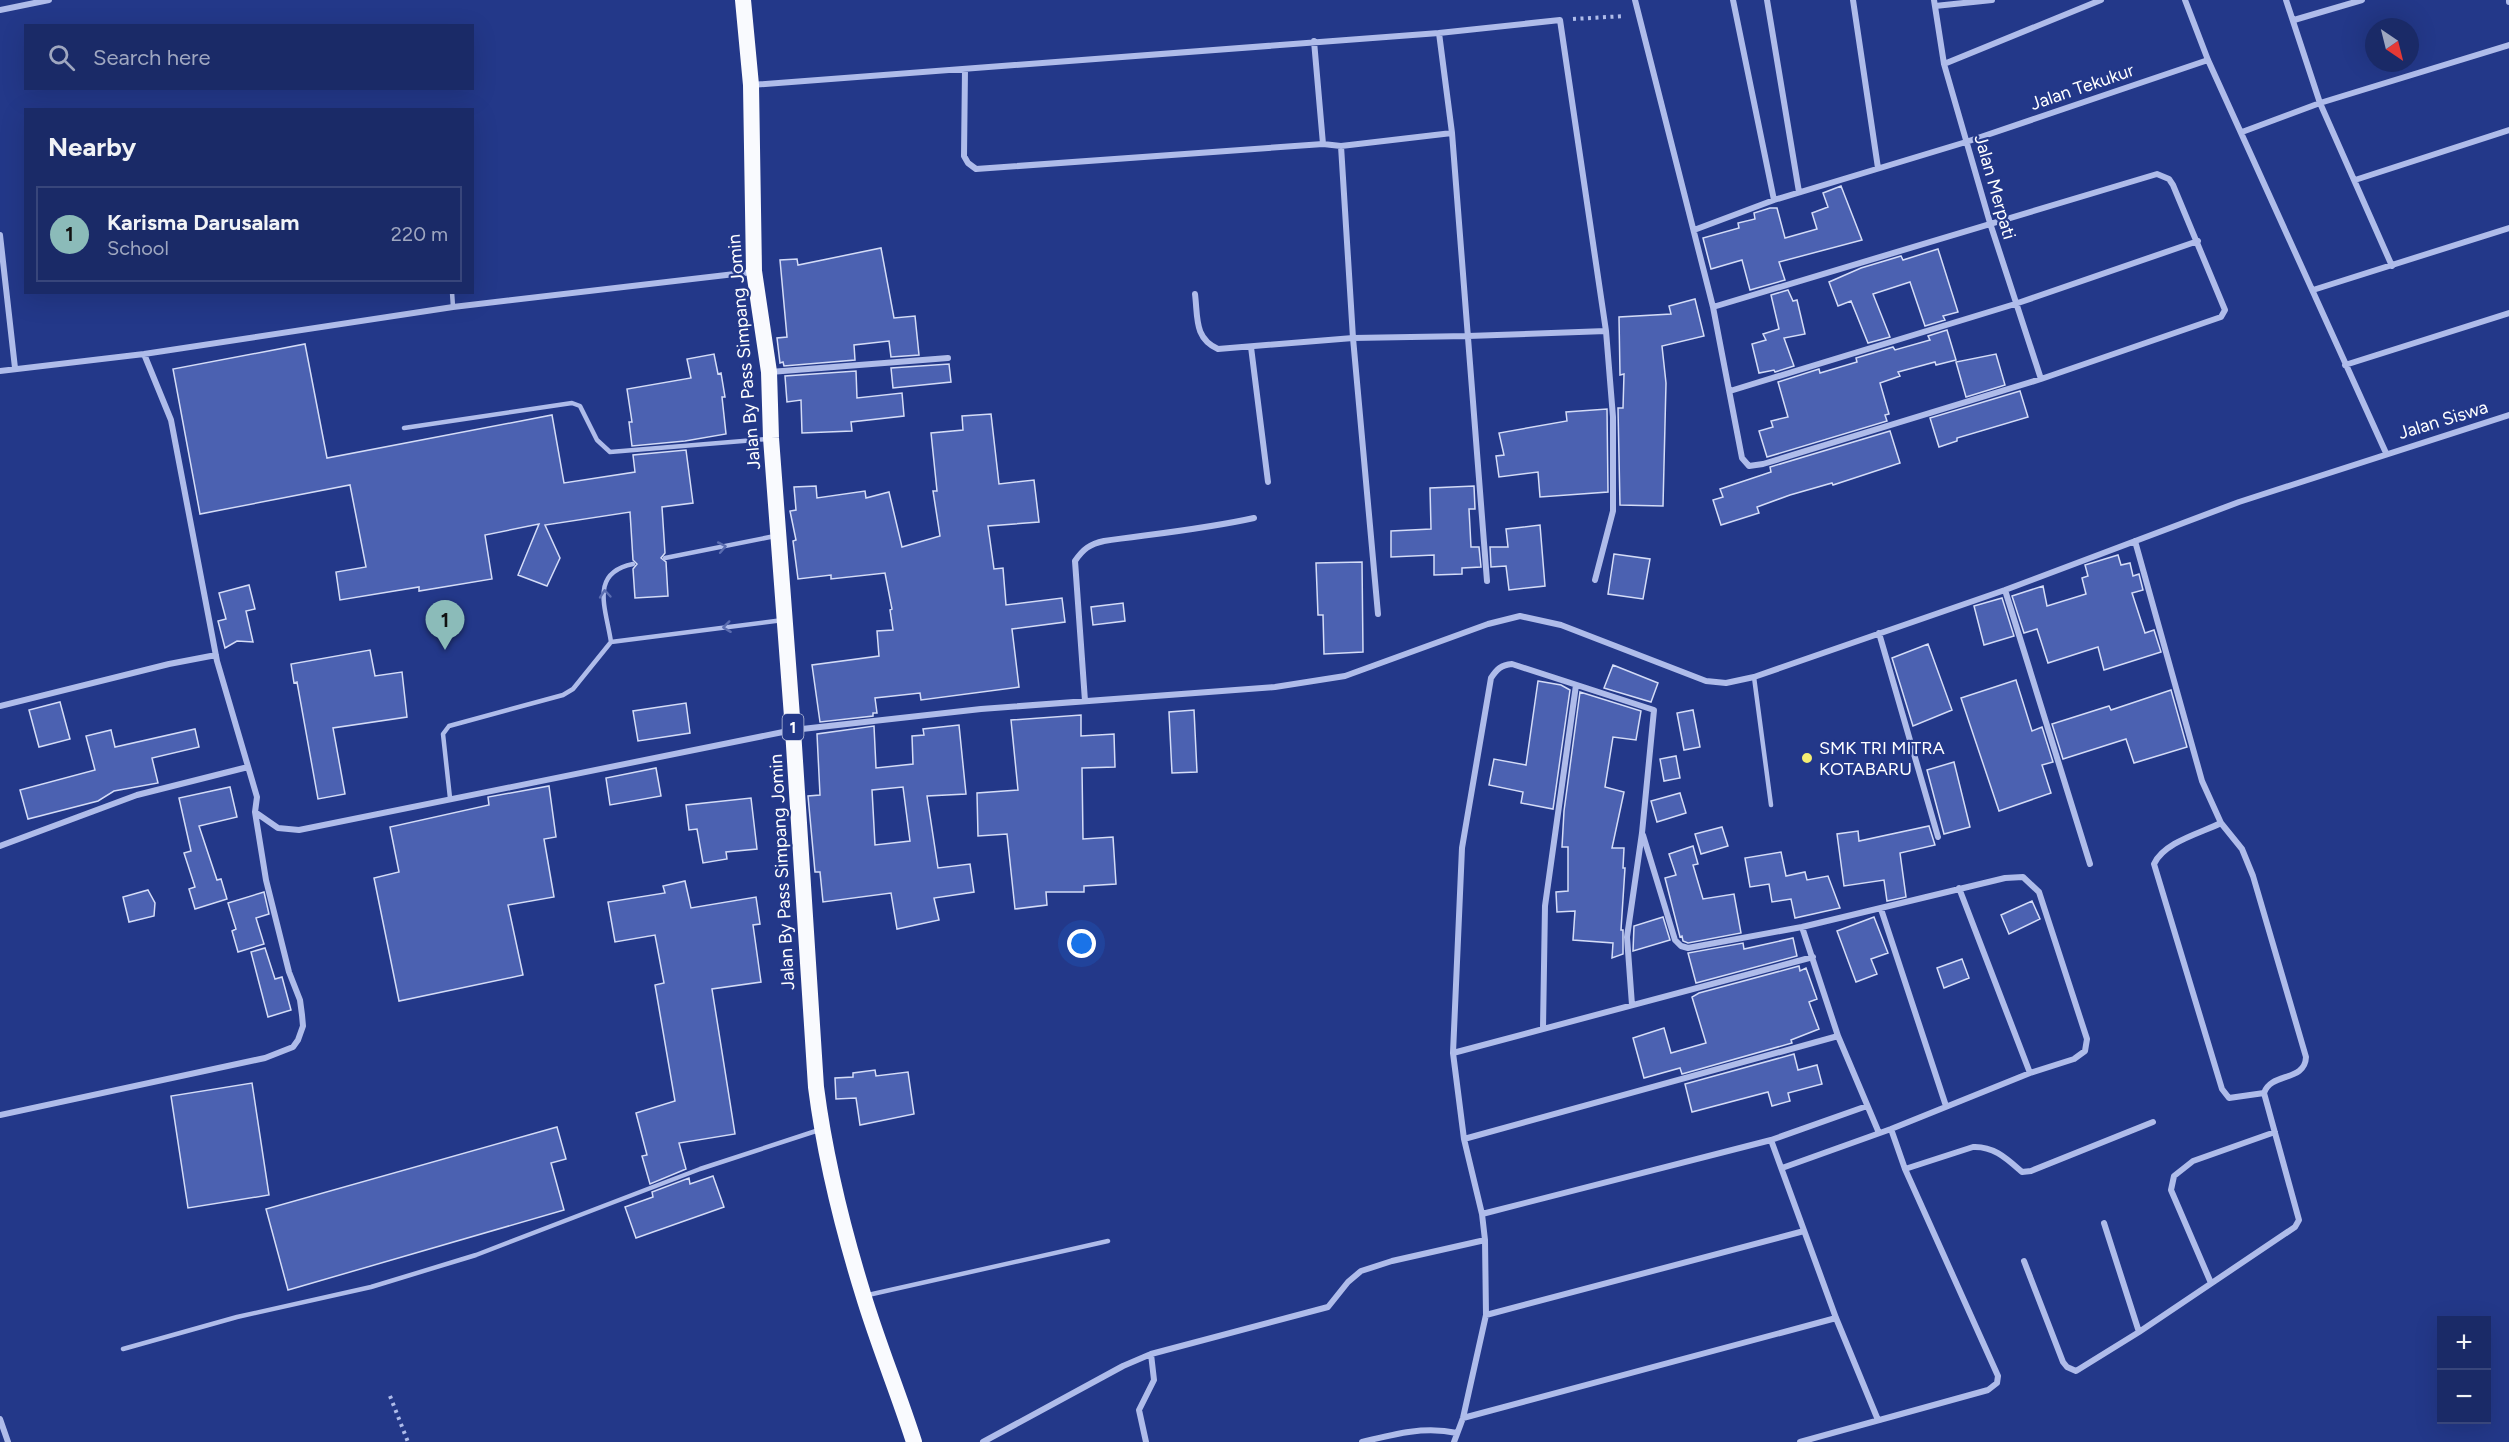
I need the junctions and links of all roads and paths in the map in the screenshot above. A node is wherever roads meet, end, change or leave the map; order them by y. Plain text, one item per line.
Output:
1 (49, 0) edge
2 (743, 0) edge
3 (1635, 0) edge
4 (1733, 0) edge
5 (1767, 0) edge
6 (1852, 0) edge
7 (1992, 0) edge
8 (2101, 0) edge
9 (2185, 0) edge
10 (2286, 0) edge
11 (2362, 0) edge
12 (1934, 3) edge
13 (0, 10) edge
14 (1620, 16) dead end
15 (1578, 19) dead end
16 (2294, 20) junction
17 (1440, 33) junction
18 (1314, 41) junction
19 (2509, 45) edge
20 (2208, 60) junction
21 (1944, 64) junction
22 (965, 69) junction
23 (751, 85) junction
24 (2320, 103) junction
25 (2509, 130) edge
26 (2242, 132) junction
27 (1452, 133) junction
28 (1966, 142) junction
29 (1323, 144) junction
30 (1341, 146) junction
31 (1878, 168) junction
32 (2355, 180) junction
33 (1799, 192) junction
34 (1774, 200) junction
35 (1990, 223) junction
36 (2509, 228) edge
37 (1694, 230) junction
38 (0, 235) edge
39 (2198, 241) junction
40 (2392, 266) junction
41 (754, 271) junction
42 (2313, 290) junction
43 (452, 294) edge
44 (1195, 294) dead end
45 (2015, 304) junction
46 (453, 307) junction
47 (1713, 307) junction
48 (2509, 313) edge
49 (1606, 331) junction
50 (1468, 336) junction
51 (1353, 338) junction
52 (1251, 347) junction
53 (144, 354) junction
54 (948, 358) dead end
55 (2345, 364) junction
56 (15, 368) junction
57 (0, 371) edge
58 (769, 372) junction
59 (2041, 379) junction
60 (1730, 391) junction
61 (2509, 415) edge
62 (404, 428) dead end
63 (771, 438) junction
64 (2386, 453) junction
65 (1268, 482) dead end
66 (1254, 518) dead end
67 (779, 536) junction
68 (2134, 541) junction
69 (666, 558) dead end
70 (633, 564) dead end
71 (1487, 580) dead end
72 (1595, 580) dead end
73 (2005, 590) junction
74 (1378, 614) dead end
75 (785, 620) junction
76 (1879, 633) junction
77 (611, 642) junction
78 (216, 655) junction
79 (1754, 677) junction
80 (1576, 685) junction
81 (1085, 701) junction
82 (0, 706) edge
83 (793, 730) junction
84 (248, 767) junction
85 (450, 798) junction
86 (1771, 805) dead end
87 (255, 812) junction
88 (2221, 823) junction
89 (1642, 833) junction
90 (1938, 837) dead end
91 (0, 846) edge
92 (2090, 864) dead end
93 (1959, 888) junction
94 (1881, 909) junction
95 (1802, 927) junction
96 (1813, 957) junction
97 (1632, 1005) junction
98 (1543, 1028) junction
99 (1838, 1036) junction
100 (1453, 1053) junction
101 (2030, 1073) junction
102 (2264, 1093) junction
103 (1867, 1106) junction
104 (1946, 1106) junction
105 (0, 1115) edge
106 (2153, 1122) dead end
107 (821, 1129) junction
108 (1891, 1129) junction
109 (2275, 1132) junction
110 (1879, 1133) junction
111 (1464, 1139) junction
112 (1771, 1140) junction
113 (1782, 1168) junction
114 (1905, 1169) junction
115 (1482, 1214) junction
116 (2104, 1223) dead end
117 (1804, 1231) junction
118 (1485, 1240) junction
119 (1108, 1241) dead end
120 (2024, 1261) dead end
121 (2211, 1283) junction
122 (864, 1296) junction
123 (1486, 1315) junction
124 (1836, 1318) junction
125 (2139, 1332) junction
126 (123, 1349) dead end
127 (1151, 1354) junction
128 (390, 1396) dead end
129 (1463, 1418) junction
130 (0, 1419) edge
131 (1878, 1420) junction
132 (1457, 1433) junction
133 (8, 1442) edge
134 (408, 1442) edge
135 (914, 1442) edge
136 (983, 1442) edge
137 (1146, 1442) edge
138 (1362, 1442) edge
139 (1454, 1442) edge
140 (1800, 1442) edge

1 - 13 street
2 - 23 highway, Jalan By Pass Simpang Jomin / 1
3 - 37 street
4 - 34 street
5 - 33 street
6 - 31 street
7 - 12 street
8 - 21 street
9 - 20 street
10 - 16 street
11 - 16 street
12 - 21 street, Jalan Merpati
14 - 15 path
16 - 24 street
17 - 18 street
17 - 27 street
17 - 49 street
18 - 22 street
18 - 29 street
19 - 24 street
20 - 26 street
20 - 28 street, Jalan Tekukur
21 - 28 street, Jalan Merpati
22 - 23 street
22 - 29 street
23 - 41 highway, Jalan By Pass Simpang Jomin / 1
24 - 26 street
24 - 32 street
25 - 32 street
26 - 42 street
27 - 30 street
27 - 50 street
28 - 31 street, Jalan Tekukur
28 - 35 street, Jalan Merpati
29 - 30 street
30 - 51 street
31 - 33 street, Jalan Tekukur
32 - 40 street
33 - 34 street, Jalan Tekukur
34 - 37 street, Jalan Tekukur
35 - 39 street
35 - 45 street, Jalan Merpati
35 - 47 street
36 - 40 street
37 - 47 street
38 - 56 street
39 - 45 street
39 - 59 street
40 - 42 street
41 - 46 street
41 - 58 highway, Jalan By Pass Simpang Jomin / 1
42 - 55 street
43 - 46 lane
44 - 52 street
45 - 59 street, Jalan Merpati
45 - 60 street
46 - 53 street
47 - 60 street
48 - 55 street
49 - 50 street
49 - 72 street
50 - 51 street
50 - 71 street
51 - 52 street
51 - 74 street
52 - 65 street
53 - 56 street
53 - 78 street
54 - 58 street
55 - 64 street
56 - 57 street
58 - 63 highway, Jalan By Pass Simpang Jomin / 1
59 - 60 street
61 - 64 street, Jalan Siswa
62 - 63 lane
63 - 67 highway, Jalan By Pass Simpang Jomin / 1
64 - 68 street, Jalan Siswa
66 - 81 street
69 -> 67 lane
67 - 75 highway, Jalan By Pass Simpang Jomin / 1
68 - 73 street, Jalan Siswa
68 - 88 street
77 -> 70 lane
73 - 76 street, Jalan Siswa
73 - 92 street
75 -> 77 lane
75 - 83 highway, Jalan By Pass Simpang Jomin / 1
76 - 79 street, Jalan Siswa
76 - 90 street
77 - 85 lane
78 - 82 street
78 - 84 street
79 - 81 street, Jalan Siswa
79 - 86 lane
80 - 89 street
80 - 98 street
80 - 100 street
81 - 83 street, Jalan Siswa
83 - 85 street, Jalan Siswa
83 - 107 highway, Jalan By Pass Simpang Jomin / 1
84 - 87 street
84 - 91 street
85 - 87 street, Jalan Siswa
87 - 105 street
88 - 102 street
88 - 102 street
89 - 95 street
89 - 97 street
93 - 94 street
93 - 101 street
93 - 101 street
94 - 95 street
94 - 104 street
95 - 96 street
96 - 97 street
96 - 99 street
97 - 98 street
98 - 100 street
99 - 103 street
99 - 111 street
100 - 111 street
101 - 104 street
102 - 109 street
103 - 110 street
103 - 112 street
104 - 108 street
106 - 114 street
107 - 122 highway, Jalan By Pass Simpang Jomin / 1
107 - 126 lane
108 - 110 street
108 - 114 street
109 - 121 street
109 - 121 street
110 - 113 street
111 - 115 street
112 - 113 street
112 - 115 street
113 - 117 street
114 - 131 street
115 - 118 street
116 - 125 street
117 - 123 street
117 - 124 street
118 - 123 street
118 - 127 street
119 - 122 lane
120 - 125 street
121 - 125 street
122 - 135 highway, Jalan By Pass Simpang Jomin / 1
123 - 129 street
124 - 129 street
124 - 131 street
127 - 136 street
127 - 137 street
128 - 134 path
129 - 132 street
130 - 133 street
131 - 140 street
132 - 138 street
132 - 139 street

